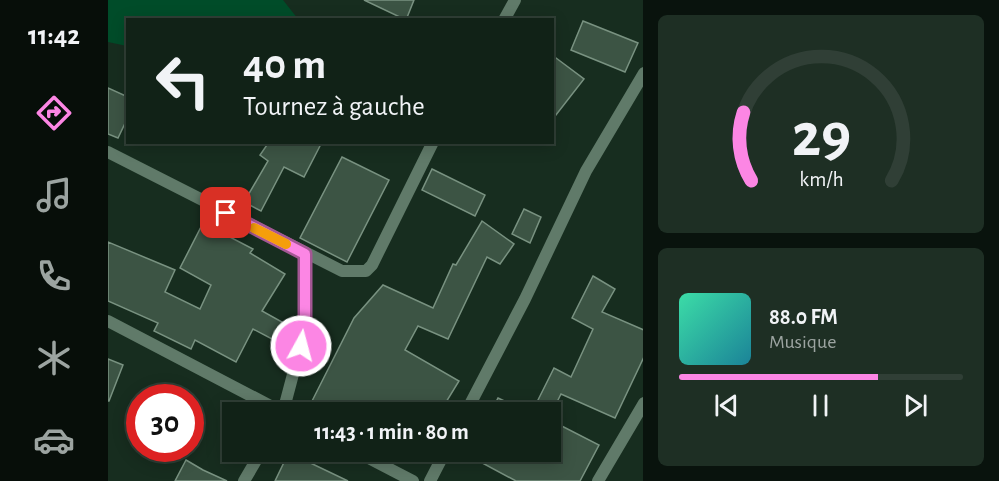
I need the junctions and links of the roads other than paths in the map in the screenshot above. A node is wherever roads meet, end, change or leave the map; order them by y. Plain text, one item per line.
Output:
1 (515, 0) edge
2 (505, 18) edge
3 (643, 75) edge
4 (432, 144) edge
5 (108, 152) edge
6 (305, 254) junction
7 (108, 321) edge
8 (263, 402) edge
9 (285, 402) edge
10 (471, 402) edge
11 (643, 405) edge
12 (632, 423) junction
13 (643, 428) edge
14 (255, 462) edge
15 (376, 462) edge
16 (440, 462) edge
17 (244, 481) edge
18 (413, 481) edge
19 (430, 481) edge
20 (598, 481) edge

1 - 2 street
3 - 10 street
4 - 6 street
5 - 6 street
6 - 9 street
7 - 8 street
11 - 12 street
12 - 13 street
12 - 20 street
14 - 17 street
15 - 18 street
16 - 19 street

